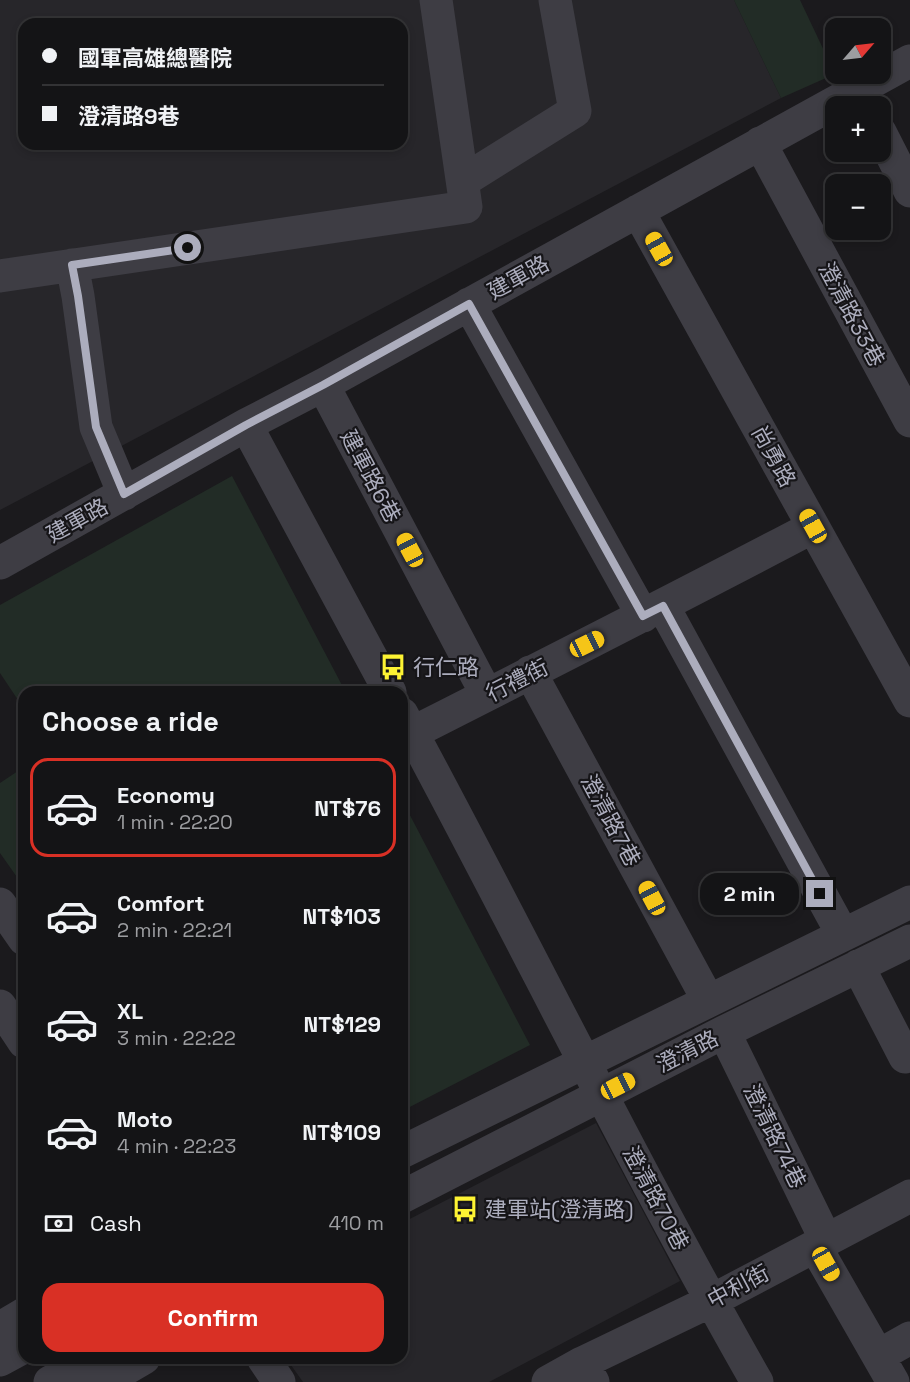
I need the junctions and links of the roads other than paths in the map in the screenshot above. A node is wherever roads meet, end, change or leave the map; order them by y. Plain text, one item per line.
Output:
1 (436, 0) edge
2 (555, 0) edge
3 (910, 61) edge
4 (866, 96) edge
5 (825, 115) edge
6 (760, 143) junction
7 (891, 153) edge
8 (463, 181) junction
9 (910, 190) edge
10 (638, 211) junction
11 (72, 265) junction
12 (0, 276) edge
13 (469, 304) junction
14 (323, 385) junction
15 (910, 421) edge
16 (246, 425) junction
17 (124, 494) junction
18 (813, 526) junction
19 (0, 563) edge
20 (653, 611) junction
21 (531, 672) junction
22 (387, 686) edge
23 (487, 695) junction
24 (910, 701) edge
25 (408, 724) edge
26 (408, 726) edge
27 (910, 902) edge
28 (0, 903) edge
29 (18, 930) edge
30 (843, 935) junction
31 (910, 940) edge
32 (858, 966) junction
33 (708, 1000) junction
34 (0, 1006) edge
35 (724, 1032) junction
36 (18, 1033) edge
37 (904, 1057) dead end
38 (584, 1063) junction
39 (602, 1094) junction
40 (408, 1149) edge
41 (408, 1194) edge
42 (910, 1196) edge
43 (821, 1243) junction
44 (711, 1301) junction
45 (18, 1318) edge
46 (0, 1328) edge
47 (910, 1338) edge
48 (18, 1350) edge
49 (0, 1360) edge
50 (84, 1364) edge
51 (134, 1364) edge
52 (267, 1364) edge
53 (885, 1369) edge
54 (588, 1373) edge
55 (50, 1382) edge
56 (103, 1382) edge
57 (279, 1382) edge
58 (548, 1382) edge
59 (757, 1382) edge

1 - 8 street
2 - 8 street
3 - 4 street, 建軍路
5 - 6 street, 建軍路
6 - 10 street, 建軍路
6 - 15 street, 澄清路33巷
7 - 9 street
8 - 11 street
10 - 13 street, 建軍路
10 - 18 street, 尚勇路
11 - 12 street
11 - 17 street
13 - 14 street, 建軍路
13 - 20 street
14 - 16 street, 建軍路
14 - 23 street, 建軍路6巷
16 - 17 street, 建軍路
16 - 22 street
17 - 19 street, 建軍路
18 - 20 street, 行禮街
18 - 24 street, 尚勇路
20 - 21 street, 行禮街
20 - 30 street
21 - 23 street, 行禮街
21 - 33 street, 澄清路7巷
23 - 25 street, 行禮街
26 - 38 street
27 - 30 street, 澄清路
28 - 29 street
30 - 33 street, 澄清路
31 - 32 street, 澄清路
32 - 35 street, 澄清路
32 - 37 street
33 - 38 street, 澄清路
34 - 36 street
35 - 39 street, 澄清路
35 - 43 street, 澄清路74巷
38 - 39 street
38 - 40 street, 澄清路
39 - 41 street, 澄清路
39 - 44 street, 澄清路70巷
42 - 43 street, 中利街
43 - 44 street, 中利街
43 - 53 street, 澄清路74巷
44 - 54 street, 中利街
44 - 59 street, 澄清路70巷
45 - 46 street
47 - 53 street
48 - 49 street
50 - 55 street
51 - 56 street
52 - 57 street
54 - 58 street, 中利街

